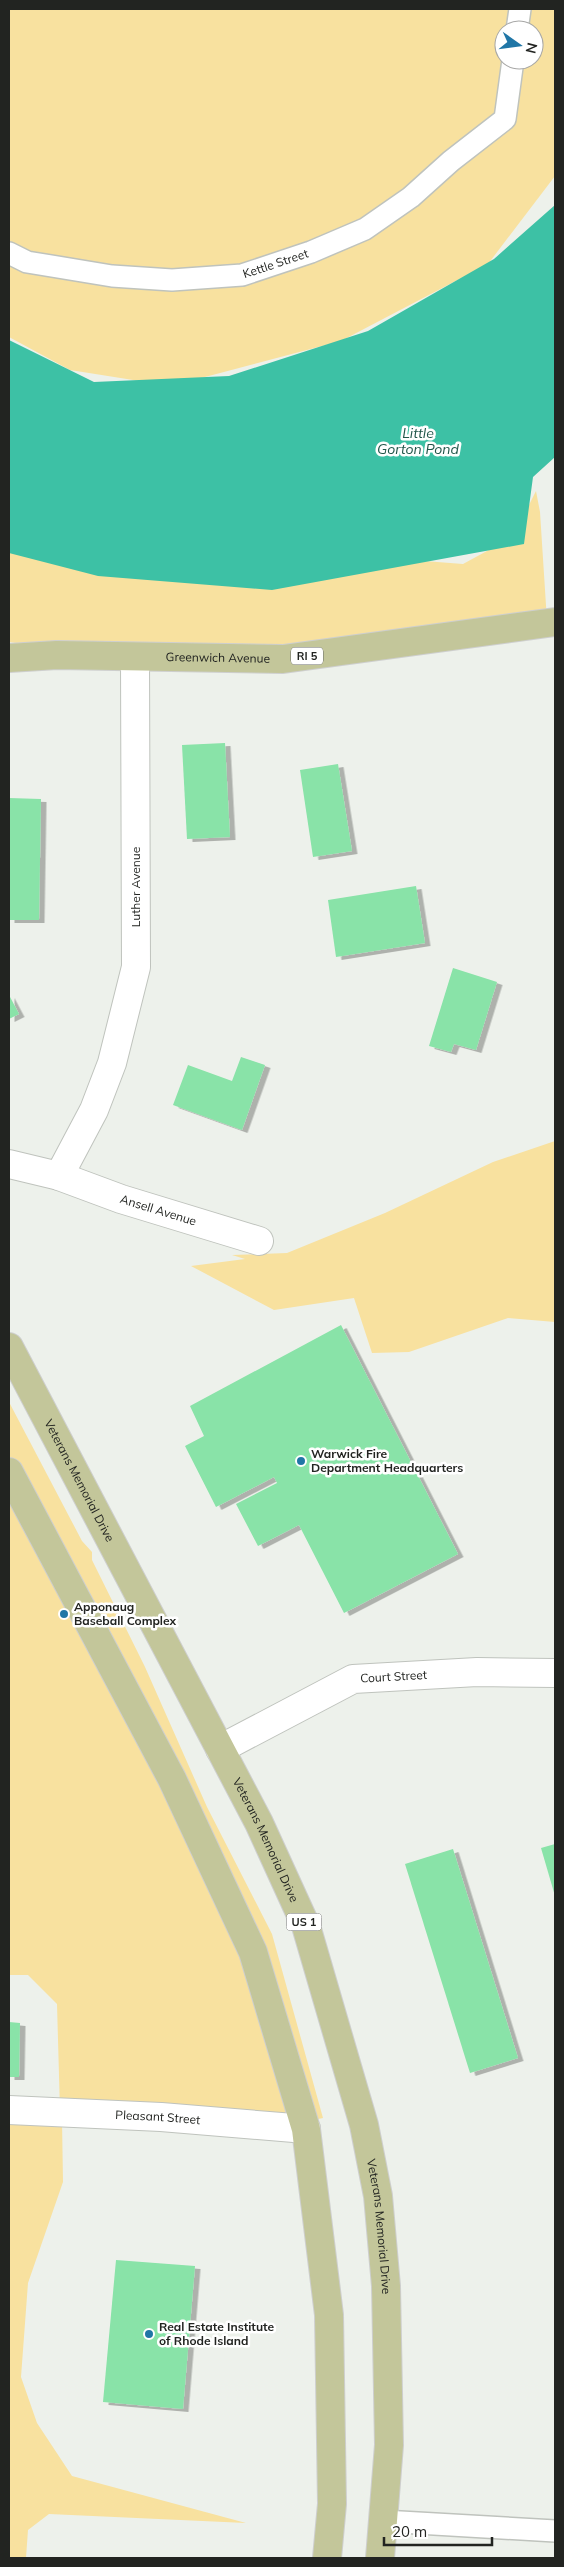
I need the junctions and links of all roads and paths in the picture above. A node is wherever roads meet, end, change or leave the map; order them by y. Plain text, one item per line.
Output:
1 (512, 70) edge
2 (9, 253) edge
3 (555, 622) edge
4 (9, 641) edge
5 (57, 655) junction
6 (9, 658) edge
7 (135, 658) junction
8 (9, 1164) edge
9 (59, 1176) junction
10 (259, 1241) dead end
11 (9, 1347) edge
12 (9, 1472) edge
13 (555, 1673) edge
14 (220, 1749) junction
15 (9, 2110) edge
16 (306, 2129) junction
17 (383, 2521) junction
18 (555, 2531) edge
19 (327, 2558) edge
20 (380, 2558) edge

1 - 2 lane, Kettle Street
3 - 7 main road, Greenwich Avenue / RI 5
4 - 5 main road, Greenwich Avenue / RI 5
5 - 6 main road, Greenwich Avenue / RI 5
5 - 7 main road, Greenwich Avenue / RI 5
7 - 9 street, Luther Avenue
8 - 9 street, Ansell Avenue
9 - 10 street, Ansell Avenue
11 - 14 main road, Veterans Memorial Drive / US 1
12 - 16 main road
13 - 14 street, Court Street
14 - 17 main road, Veterans Memorial Drive / US 1
15 - 16 street, Pleasant Street
16 - 19 main road
17 - 18 lane
17 - 20 main road, Veterans Memorial Drive / US 1

